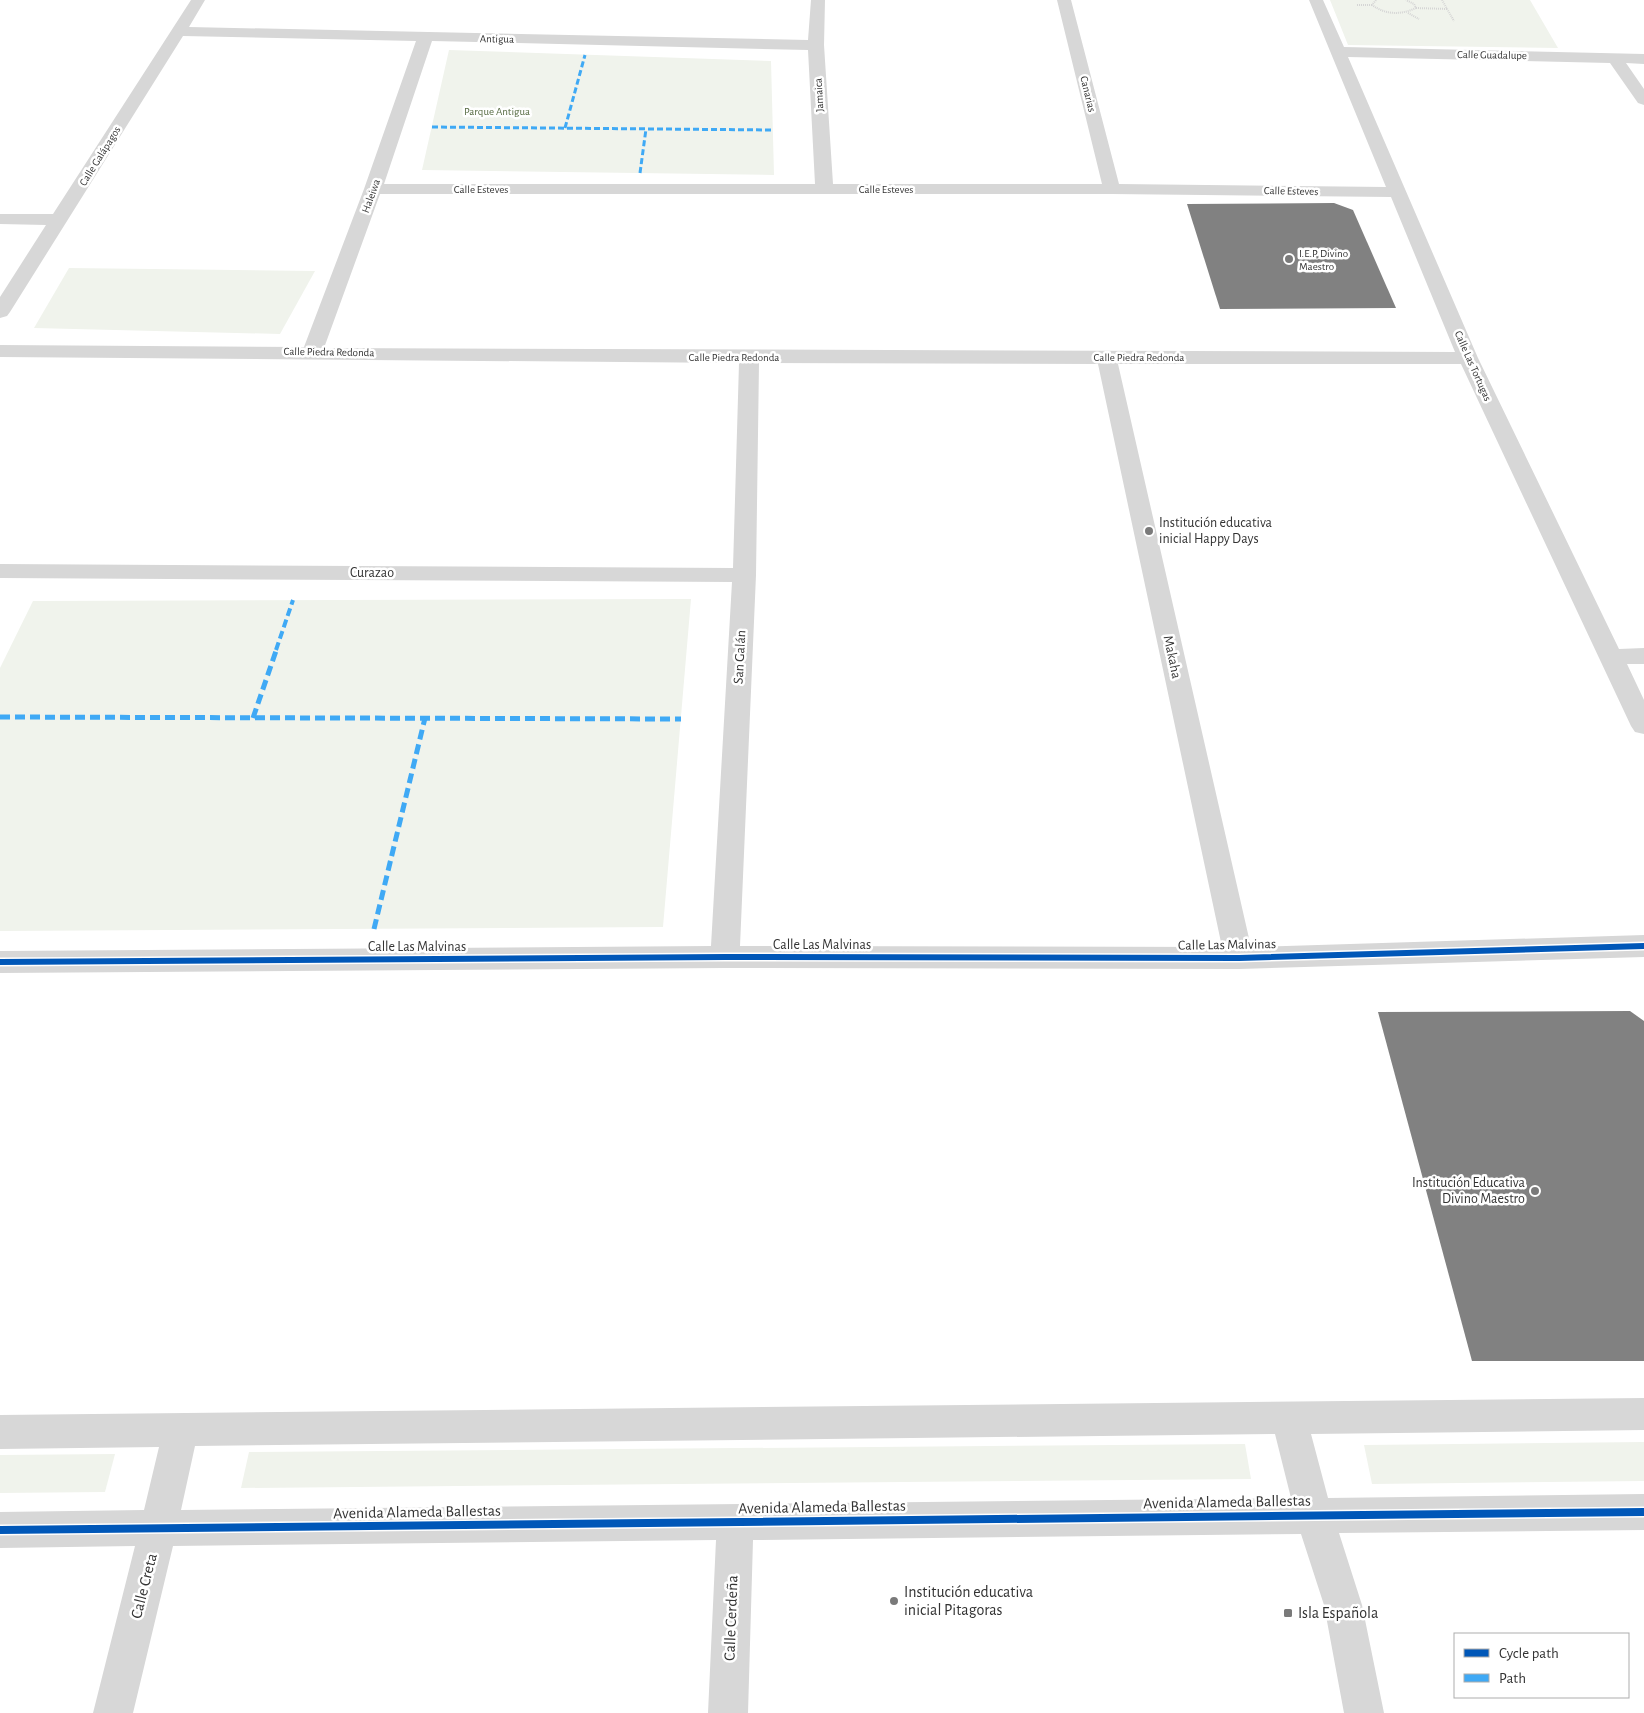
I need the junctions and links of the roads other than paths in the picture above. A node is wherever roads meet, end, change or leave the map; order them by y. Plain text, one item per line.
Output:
1 (198, 0) edge
2 (818, 0) edge
3 (1064, 0) edge
4 (1316, 0) edge
5 (179, 31) junction
6 (425, 38) junction
7 (816, 45) junction
8 (1340, 52) junction
9 (1614, 58) junction
10 (1644, 58) edge
11 (1644, 100) edge
12 (1112, 188) junction
13 (373, 189) junction
14 (824, 189) junction
15 (1399, 192) junction
16 (0, 219) edge
17 (59, 220) junction
18 (0, 312) edge
19 (0, 351) edge
20 (312, 352) junction
21 (1106, 356) junction
22 (749, 357) junction
23 (1468, 358) junction
24 (0, 571) edge
25 (744, 575) junction
26 (1644, 656) edge
27 (1611, 657) junction
28 (1644, 726) edge
29 (1644, 946) edge
30 (725, 957) junction
31 (1239, 958) junction
32 (0, 962) edge
33 (1644, 1414) edge
34 (1289, 1418) junction
35 (181, 1430) junction
36 (0, 1432) edge
37 (1644, 1512) edge
38 (1314, 1515) junction
39 (734, 1522) junction
40 (0, 1530) edge
41 (158, 1530) junction
42 (113, 1713) edge
43 (728, 1713) edge
44 (1364, 1713) edge

1 - 5 street, Calle Galápagos
2 - 7 street, Jamaica
3 - 12 street, Canarias
4 - 8 street, Calle Las Tortugas
5 - 6 street, Antigua
5 - 17 street, Calle Galápagos
6 - 7 street, Antigua
6 - 13 street, Haleiwa
7 - 14 street, Jamaica
8 - 9 street, Calle Guadalupe
8 - 15 street, Calle Las Tortugas
9 - 10 street, Calle Guadalupe
9 - 11 street
12 - 14 street, Calle Esteves
12 - 15 street, Calle Esteves
13 - 14 street, Calle Esteves
13 - 20 street, Haleiwa
15 - 23 street, Calle Las Tortugas
16 - 17 street
17 - 18 street, Calle Galápagos
19 - 20 street, Calle Piedra Redonda
20 - 22 street, Calle Piedra Redonda
21 - 22 street, Calle Piedra Redonda
21 - 23 street, Calle Piedra Redonda
21 - 31 street, Makaha
22 - 25 street, San Galán
23 - 27 street, Calle Las Tortugas
24 - 25 street, Curazao
25 - 30 street, San Galán
26 - 27 street
27 - 28 street, Calle Las Tortugas
29 - 31 street, Calle Las Malvinas
30 - 31 street, Calle Las Malvinas
30 - 32 street, Calle Las Malvinas
33 - 34 street
34 - 35 street
34 - 38 street
35 - 36 street
35 - 41 street, Calle Creta
37 - 38 street, Avenida Alameda Ballestas
38 - 39 street, Avenida Alameda Ballestas
38 - 44 street
39 - 41 street, Avenida Alameda Ballestas
39 - 43 street, Calle Cerdeña
40 - 41 street, Avenida Alameda Ballestas
41 - 42 street, Calle Creta

